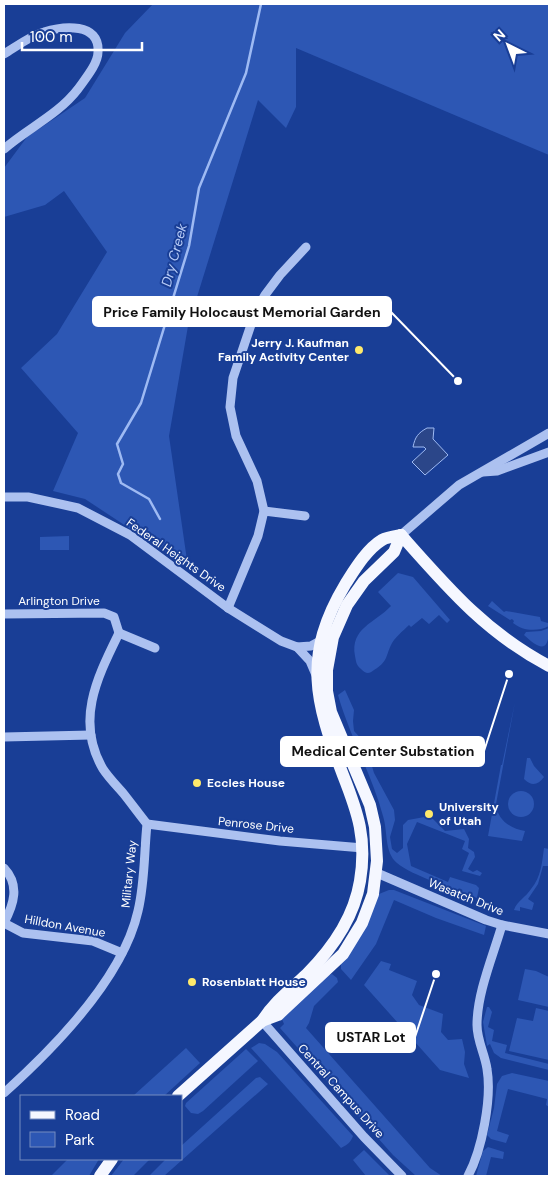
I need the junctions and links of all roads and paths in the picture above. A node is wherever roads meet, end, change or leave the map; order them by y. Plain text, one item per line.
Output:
1 (4, 54) edge
2 (4, 149) edge
3 (306, 248) dead end
4 (549, 433) edge
5 (549, 452) edge
6 (482, 472) junction
7 (4, 497) edge
8 (264, 511) junction
9 (305, 516) dead end
10 (400, 535) junction
11 (228, 608) junction
12 (4, 614) edge
13 (119, 634) junction
14 (322, 640) junction
15 (297, 647) junction
16 (154, 648) dead end
17 (549, 666) edge
18 (317, 676) junction
19 (91, 735) junction
20 (4, 737) edge
21 (356, 810) junction
22 (147, 824) junction
23 (363, 848) junction
24 (4, 868) edge
25 (377, 873) junction
26 (4, 923) edge
27 (502, 925) junction
28 (343, 929) junction
29 (549, 934) edge
30 (122, 953) junction
31 (262, 1021) junction
32 (4, 1092) edge
33 (179, 1095) edge
34 (111, 1160) edge
35 (100, 1176) edge
36 (402, 1176) edge
37 (468, 1176) edge

1 - 2 street
3 - 8 street
4 - 6 street
5 - 6 street
6 - 10 street
7 - 11 street, Federal Heights Drive
8 - 9 street
8 - 11 street
10 - 14 main road
10 - 17 main road
10 - 25 main road
11 - 15 street, Federal Heights Drive
12 - 13 street, Arlington Drive
13 - 16 street
13 - 19 street, Military Way
14 - 15 street
14 - 18 main road
15 - 18 street, Federal Heights Drive
18 - 21 main road
19 - 20 street
19 - 22 street, Military Way
21 - 23 main road
21 - 25 main road
22 - 23 street, Penrose Drive
22 - 30 street, Military Way
23 - 28 main road
24 - 26 street
25 - 27 street, Wasatch Drive
25 - 28 main road
25 - 31 main road
26 - 30 street, Hilldon Avenue
27 - 29 street, Wasatch Drive
27 - 37 street
28 - 31 main road
30 - 32 street, Military Way
31 - 33 main road
31 - 36 street, Central Campus Drive
34 - 35 main road

